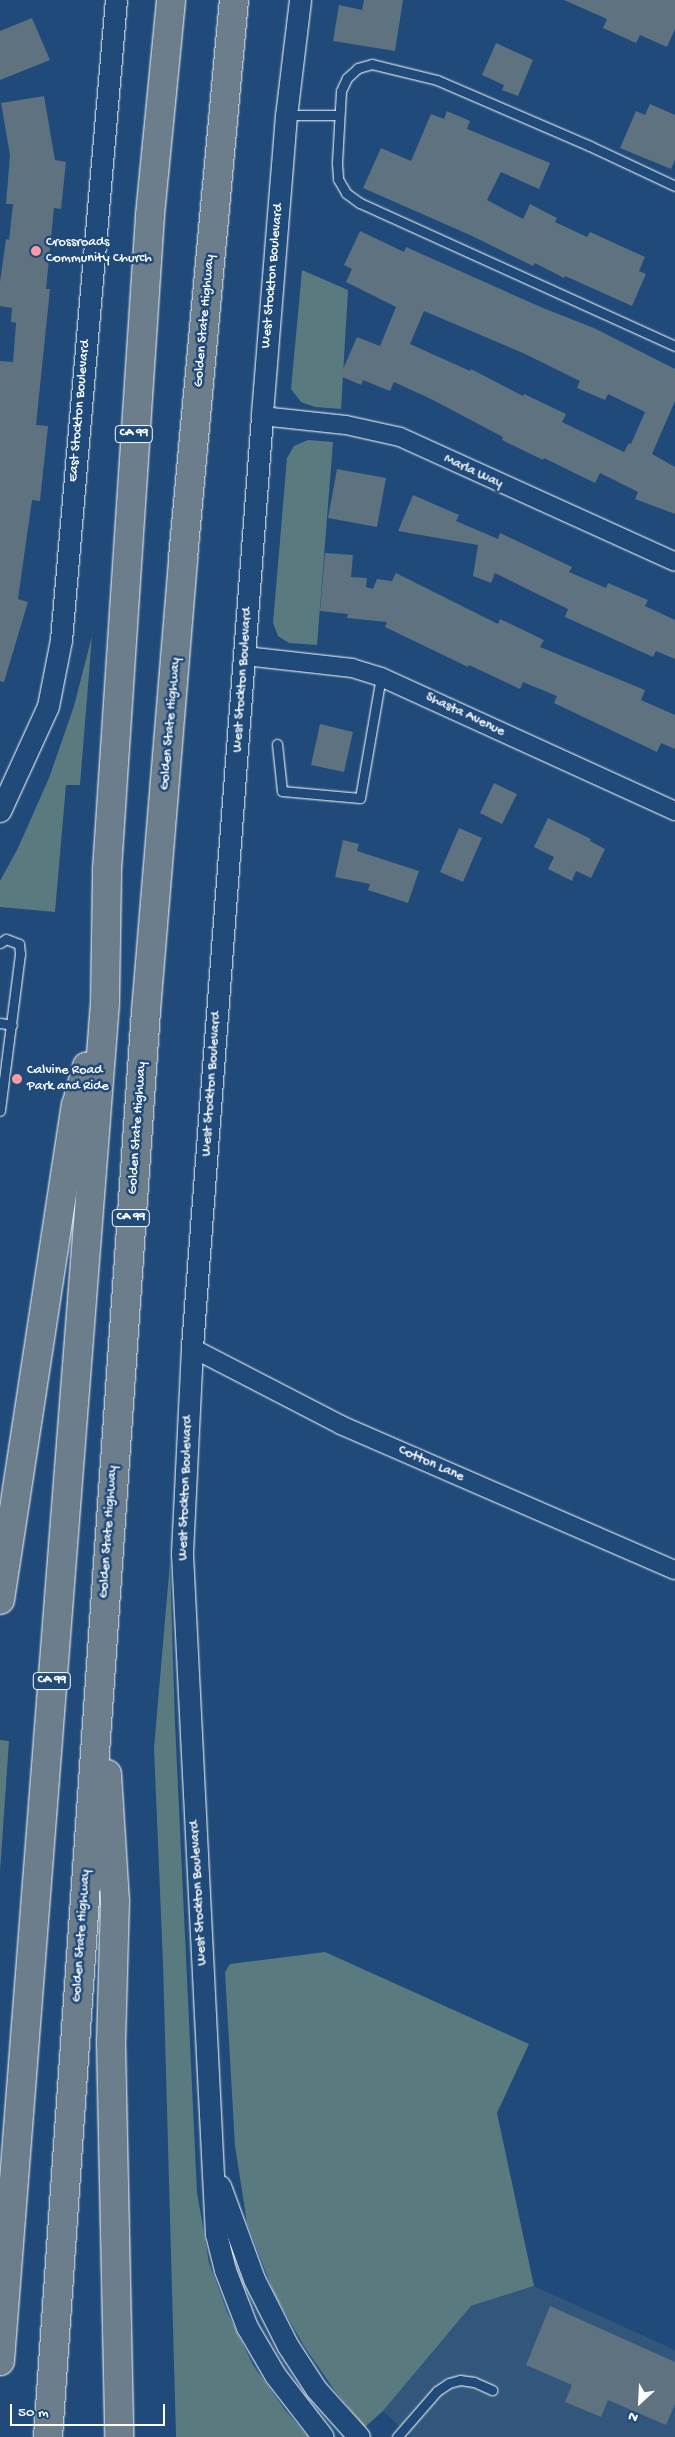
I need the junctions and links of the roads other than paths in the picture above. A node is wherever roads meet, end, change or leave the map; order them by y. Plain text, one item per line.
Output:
1 (116, 0) edge
2 (172, 0) edge
3 (234, 0) edge
4 (300, 0) edge
5 (286, 114) junction
6 (338, 115) junction
7 (675, 186) edge
8 (675, 346) edge
9 (262, 416) junction
10 (675, 562) edge
11 (245, 656) junction
12 (381, 677) junction
13 (277, 744) dead end
14 (0, 811) edge
15 (675, 811) edge
16 (0, 943) edge
17 (105, 1002) junction
18 (0, 1023) edge
19 (12, 1025) junction
20 (0, 1112) edge
21 (192, 1348) junction
22 (675, 1570) edge
23 (0, 1600) edge
24 (100, 1658) junction
25 (214, 2170) junction
26 (0, 2361) edge
27 (492, 2390) dead end
28 (48, 2437) edge
29 (119, 2437) edge
30 (324, 2437) edge
31 (359, 2437) edge
32 (397, 2437) edge

1 - 14 street, East Stockton Boulevard
2 - 17 highway, CA 99
3 - 24 highway, Golden State Highway / CA 99
4 - 5 street, West Stockton Boulevard
5 - 6 lane
5 - 9 street, West Stockton Boulevard
6 - 7 lane
6 - 8 lane
9 - 10 street, Marla Way
9 - 11 street, West Stockton Boulevard
11 - 12 street, Shasta Avenue
11 - 21 street, West Stockton Boulevard
12 - 13 lane
12 - 15 street, Shasta Avenue
16 - 19 lane
17 - 23 highway
17 - 26 highway, CA 99
18 - 19 lane
19 - 20 lane
21 - 22 street, Cotton Lane
21 - 25 street, West Stockton Boulevard
24 - 28 highway, Golden State Highway / CA 99
24 - 29 highway
25 - 30 street, West Stockton Boulevard
25 - 31 street, West Stockton Boulevard
27 - 32 lane

